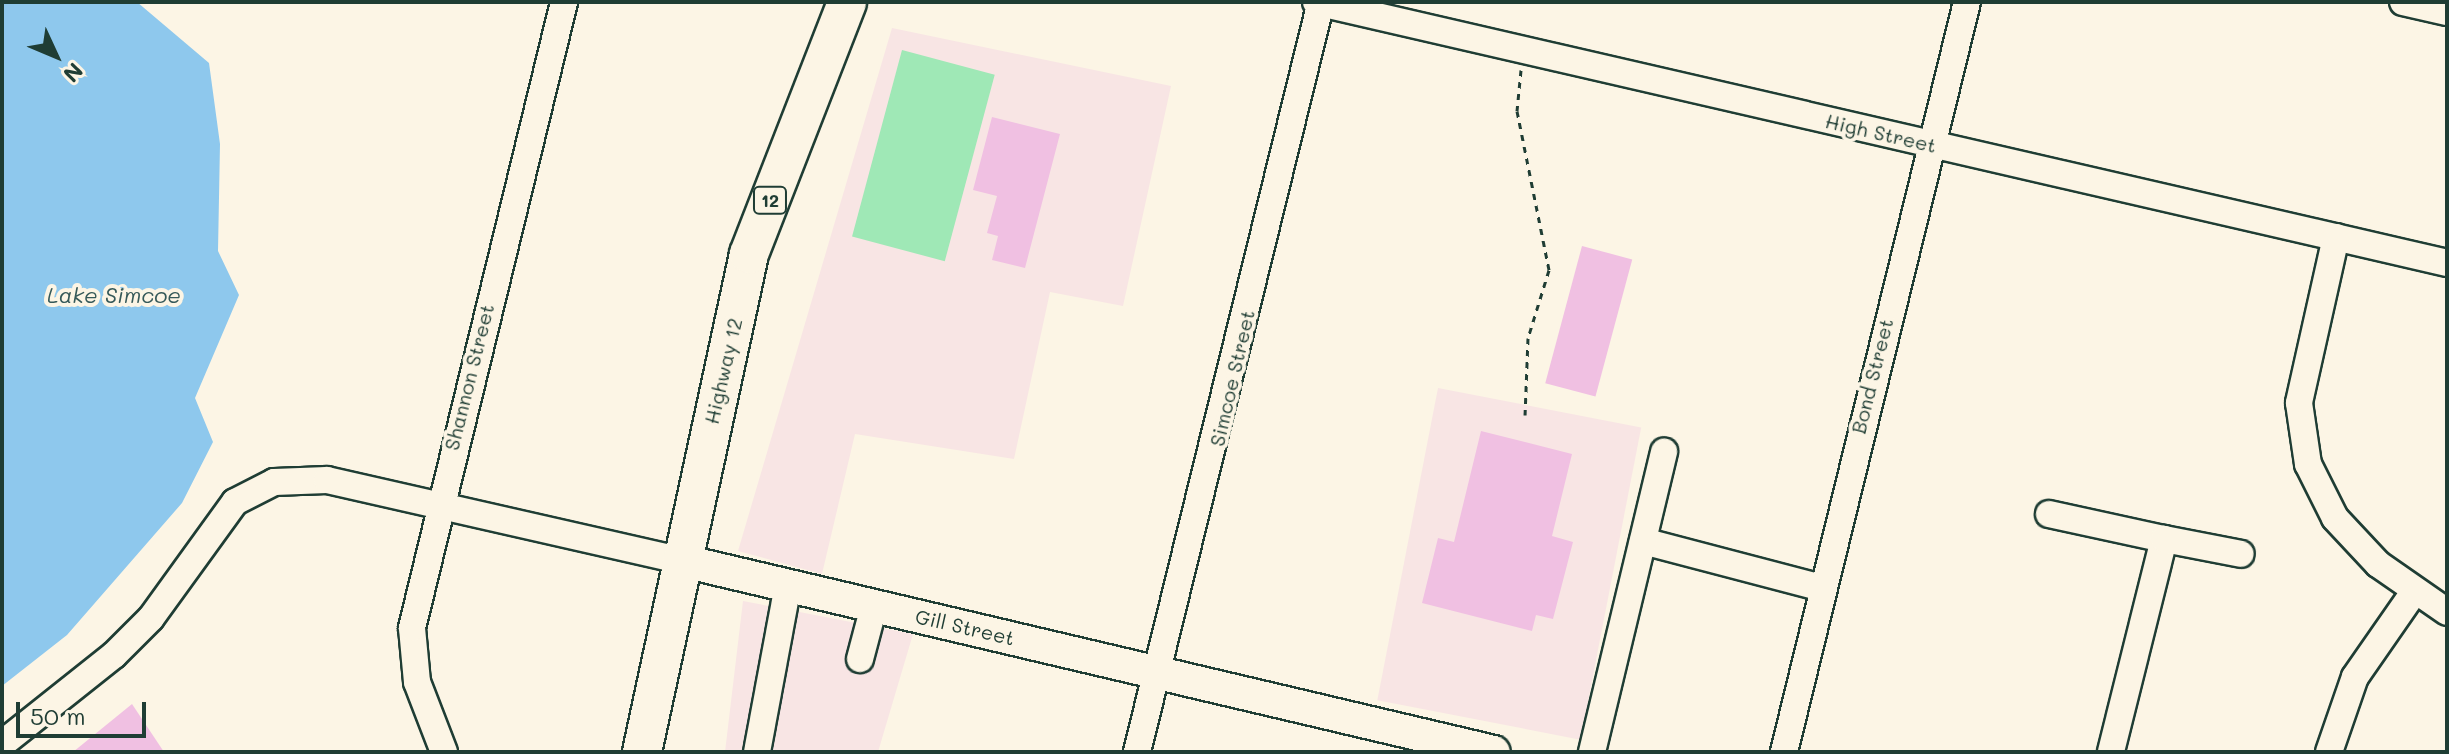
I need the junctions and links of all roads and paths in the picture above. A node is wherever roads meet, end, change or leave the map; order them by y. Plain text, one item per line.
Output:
1 (564, 2) edge
2 (847, 2) edge
3 (1319, 2) edge
4 (1967, 2) edge
5 (2403, 2) edge
6 (2447, 12) edge
7 (1523, 50) junction
8 (1931, 145) junction
9 (2336, 237) junction
10 (2447, 263) edge
11 (1525, 415) dead end
12 (1664, 452) dead end
13 (436, 504) junction
14 (2049, 514) dead end
15 (2164, 539) junction
16 (1643, 541) junction
17 (2241, 554) dead end
18 (679, 560) junction
19 (788, 585) junction
20 (1822, 588) junction
21 (2414, 592) junction
22 (874, 606) junction
23 (2447, 612) edge
24 (860, 659) dead end
25 (1157, 673) junction
26 (2, 744) edge
27 (444, 752) edge
28 (642, 752) edge
29 (757, 752) edge
30 (1137, 752) edge
31 (1494, 752) edge
32 (1592, 752) edge
33 (1784, 752) edge
34 (2111, 752) edge
35 (2329, 752) edge

1 - 13 street, Shannon Street
2 - 18 highway, Highway 12 / 12
3 - 7 street, High Street
3 - 25 street, Simcoe Street
4 - 8 street, Bond Street
5 - 6 street
7 - 8 street, High Street
7 - 11 path
8 - 9 street, High Street
8 - 20 street, Bond Street
9 - 10 street, High Street
9 - 21 street
12 - 16 street
13 - 18 street, Gill Street
13 - 26 street, Gill Street
13 - 27 street, Shannon Street
14 - 15 street
15 - 17 street
15 - 34 street
16 - 20 street
16 - 32 street
18 - 19 main road, Gill Street
18 - 28 highway, Highway 12 / 12
19 - 22 main road, Gill Street
19 - 29 street
20 - 33 street, Bond Street
21 - 23 street
21 - 35 street
22 - 24 street
22 - 25 main road, Gill Street
25 - 30 street, Simcoe Street
25 - 31 main road, Gill Street

